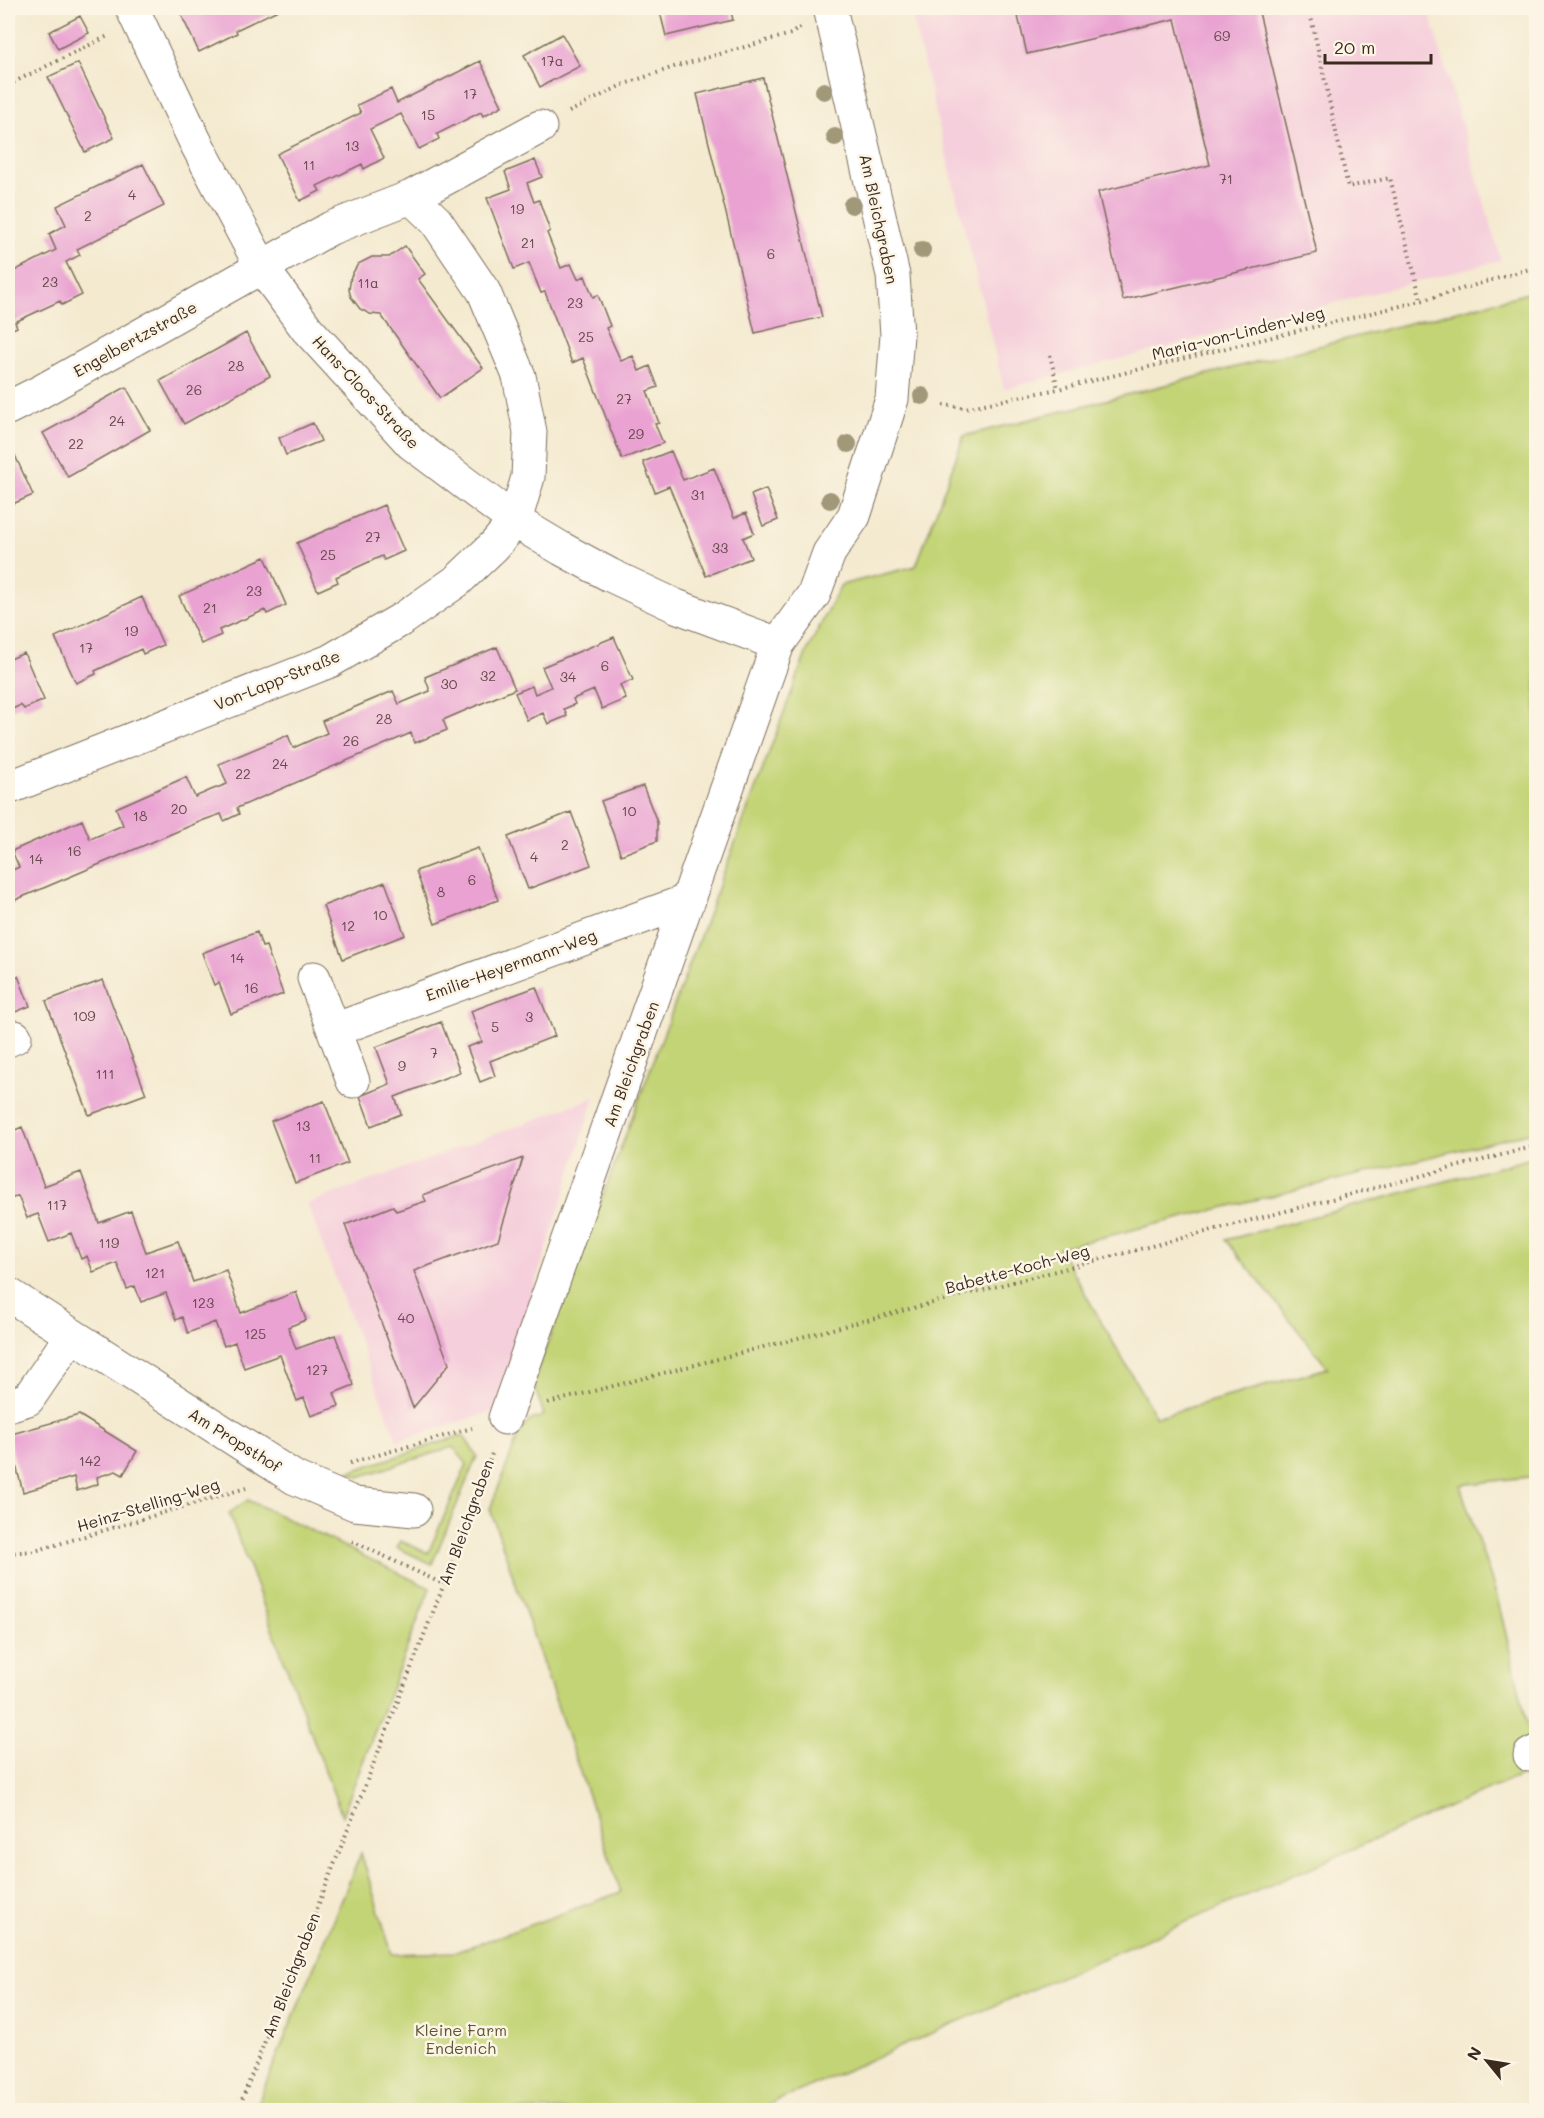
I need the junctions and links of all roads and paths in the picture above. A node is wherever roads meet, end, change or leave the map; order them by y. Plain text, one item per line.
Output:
1 (1309, 8) edge
2 (831, 11) edge
3 (135, 14) edge
4 (8, 85) edge
5 (540, 127) joint
6 (411, 197) junction
7 (1536, 267) edge
8 (262, 268) junction
9 (1421, 301) junction
10 (1050, 355) dead end
11 (1059, 389) junction
12 (943, 405) dead end
13 (8, 408) edge
14 (514, 520) junction
15 (778, 644) junction
16 (8, 788) edge
17 (689, 900) junction
18 (314, 978) dead end
19 (334, 1030) junction
20 (353, 1081) dead end
21 (1536, 1146) edge
22 (8, 1294) edge
23 (71, 1336) junction
24 (8, 1405) edge
25 (505, 1418) junction
26 (346, 1464) dead end
27 (295, 1478) junction
28 (414, 1510) dead end
29 (8, 1553) edge
30 (238, 2110) edge

1 - 9 path
2 - 5 path
2 - 15 street, Am Bleichgraben
3 - 4 path
3 - 8 street, Hans-Cloos-Straße
5 - 6 street
6 - 8 street
6 - 14 street
7 - 9 path, Maria-von-Linden-Weg
8 - 13 street, Engelbertzstraße
8 - 14 street, Hans-Cloos-Straße
9 - 11 path, Maria-von-Linden-Weg
10 - 11 path
11 - 12 path, Maria-von-Linden-Weg
14 - 15 street, Hans-Cloos-Straße
14 - 16 street, Von-Lapp-Straße
15 - 17 street, Am Bleichgraben
17 - 19 street, Emilie-Heyermann-Weg
17 - 25 street, Am Bleichgraben
18 - 19 street
19 - 20 street
21 - 25 path, Babette-Koch-Weg
22 - 23 street, Am Propsthof
23 - 24 street
23 - 27 street, Am Propsthof
25 - 26 path, Babette-Koch-Weg
25 - 30 path, Am Bleichgraben
27 - 28 street, Am Propsthof
27 - 29 path, Heinz-Stelling-Weg

